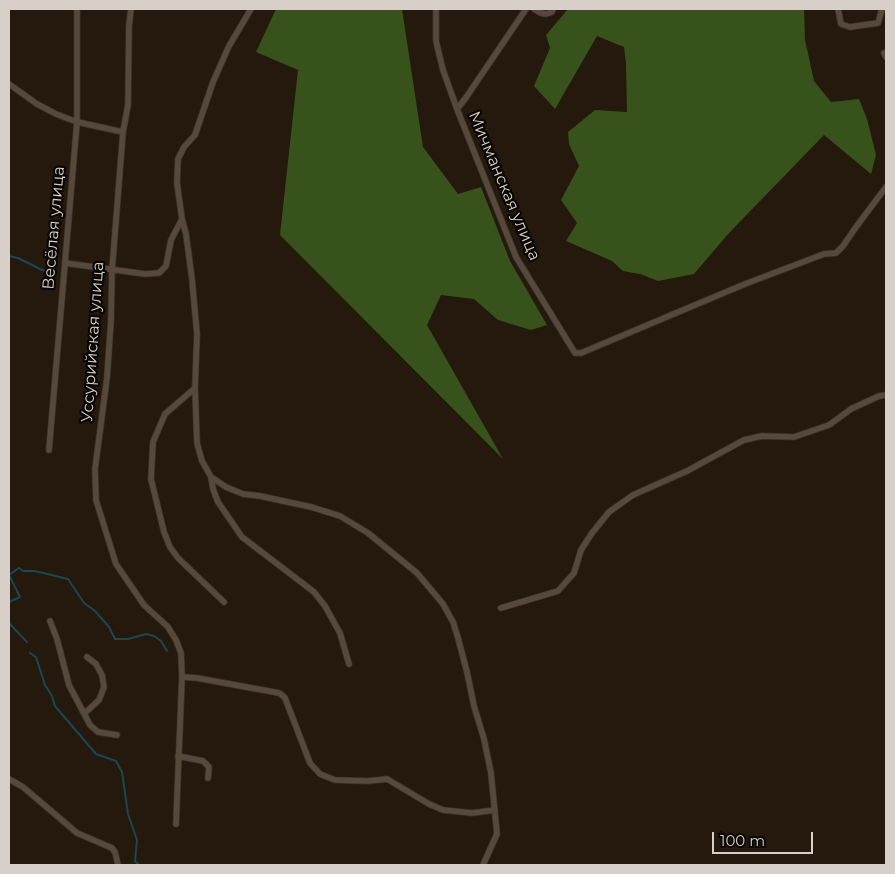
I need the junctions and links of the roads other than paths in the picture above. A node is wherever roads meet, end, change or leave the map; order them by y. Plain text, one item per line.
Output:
1 (77, 9) edge
2 (131, 9) edge
3 (251, 9) edge
4 (436, 9) edge
5 (526, 9) edge
6 (534, 9) edge
7 (554, 9) edge
8 (838, 9) edge
9 (882, 9) edge
10 (9, 84) edge
11 (457, 109) junction
12 (77, 122) junction
13 (123, 132) junction
14 (886, 187) edge
15 (182, 219) junction
16 (65, 263) junction
17 (112, 271) junction
18 (195, 388) junction
19 (886, 395) edge
20 (49, 450) dead end
21 (211, 477) junction
22 (224, 602) dead end
23 (502, 608) dead end
24 (50, 621) dead end
25 (87, 657) dead end
26 (349, 664) dead end
27 (182, 677) junction
28 (85, 713) junction
29 (116, 736) dead end
30 (178, 756) junction
31 (208, 778) dead end
32 (9, 779) edge
33 (495, 810) junction
34 (176, 824) dead end
35 (118, 865) edge
36 (483, 865) edge

1 - 12 street, Весёлая улица
2 - 13 street, Уссурийская улица
3 - 15 street
4 - 11 street
5 - 11 street, Мичманская улица
6 - 7 street
8 - 9 street
10 - 12 street
11 - 14 street, Мичманская улица
12 - 13 street
12 - 16 street, Весёлая улица
13 - 17 street, Уссурийская улица
15 - 17 street
15 - 18 street
16 - 17 street
16 - 20 street, Весёлая улица
17 - 27 street, Уссурийская улица
18 - 21 street
18 - 22 street
19 - 23 street
21 - 26 street
21 - 33 street
24 - 28 street
25 - 28 street
27 - 30 street
27 - 33 street
28 - 29 street
30 - 31 street
30 - 34 street
32 - 35 street
33 - 36 street

